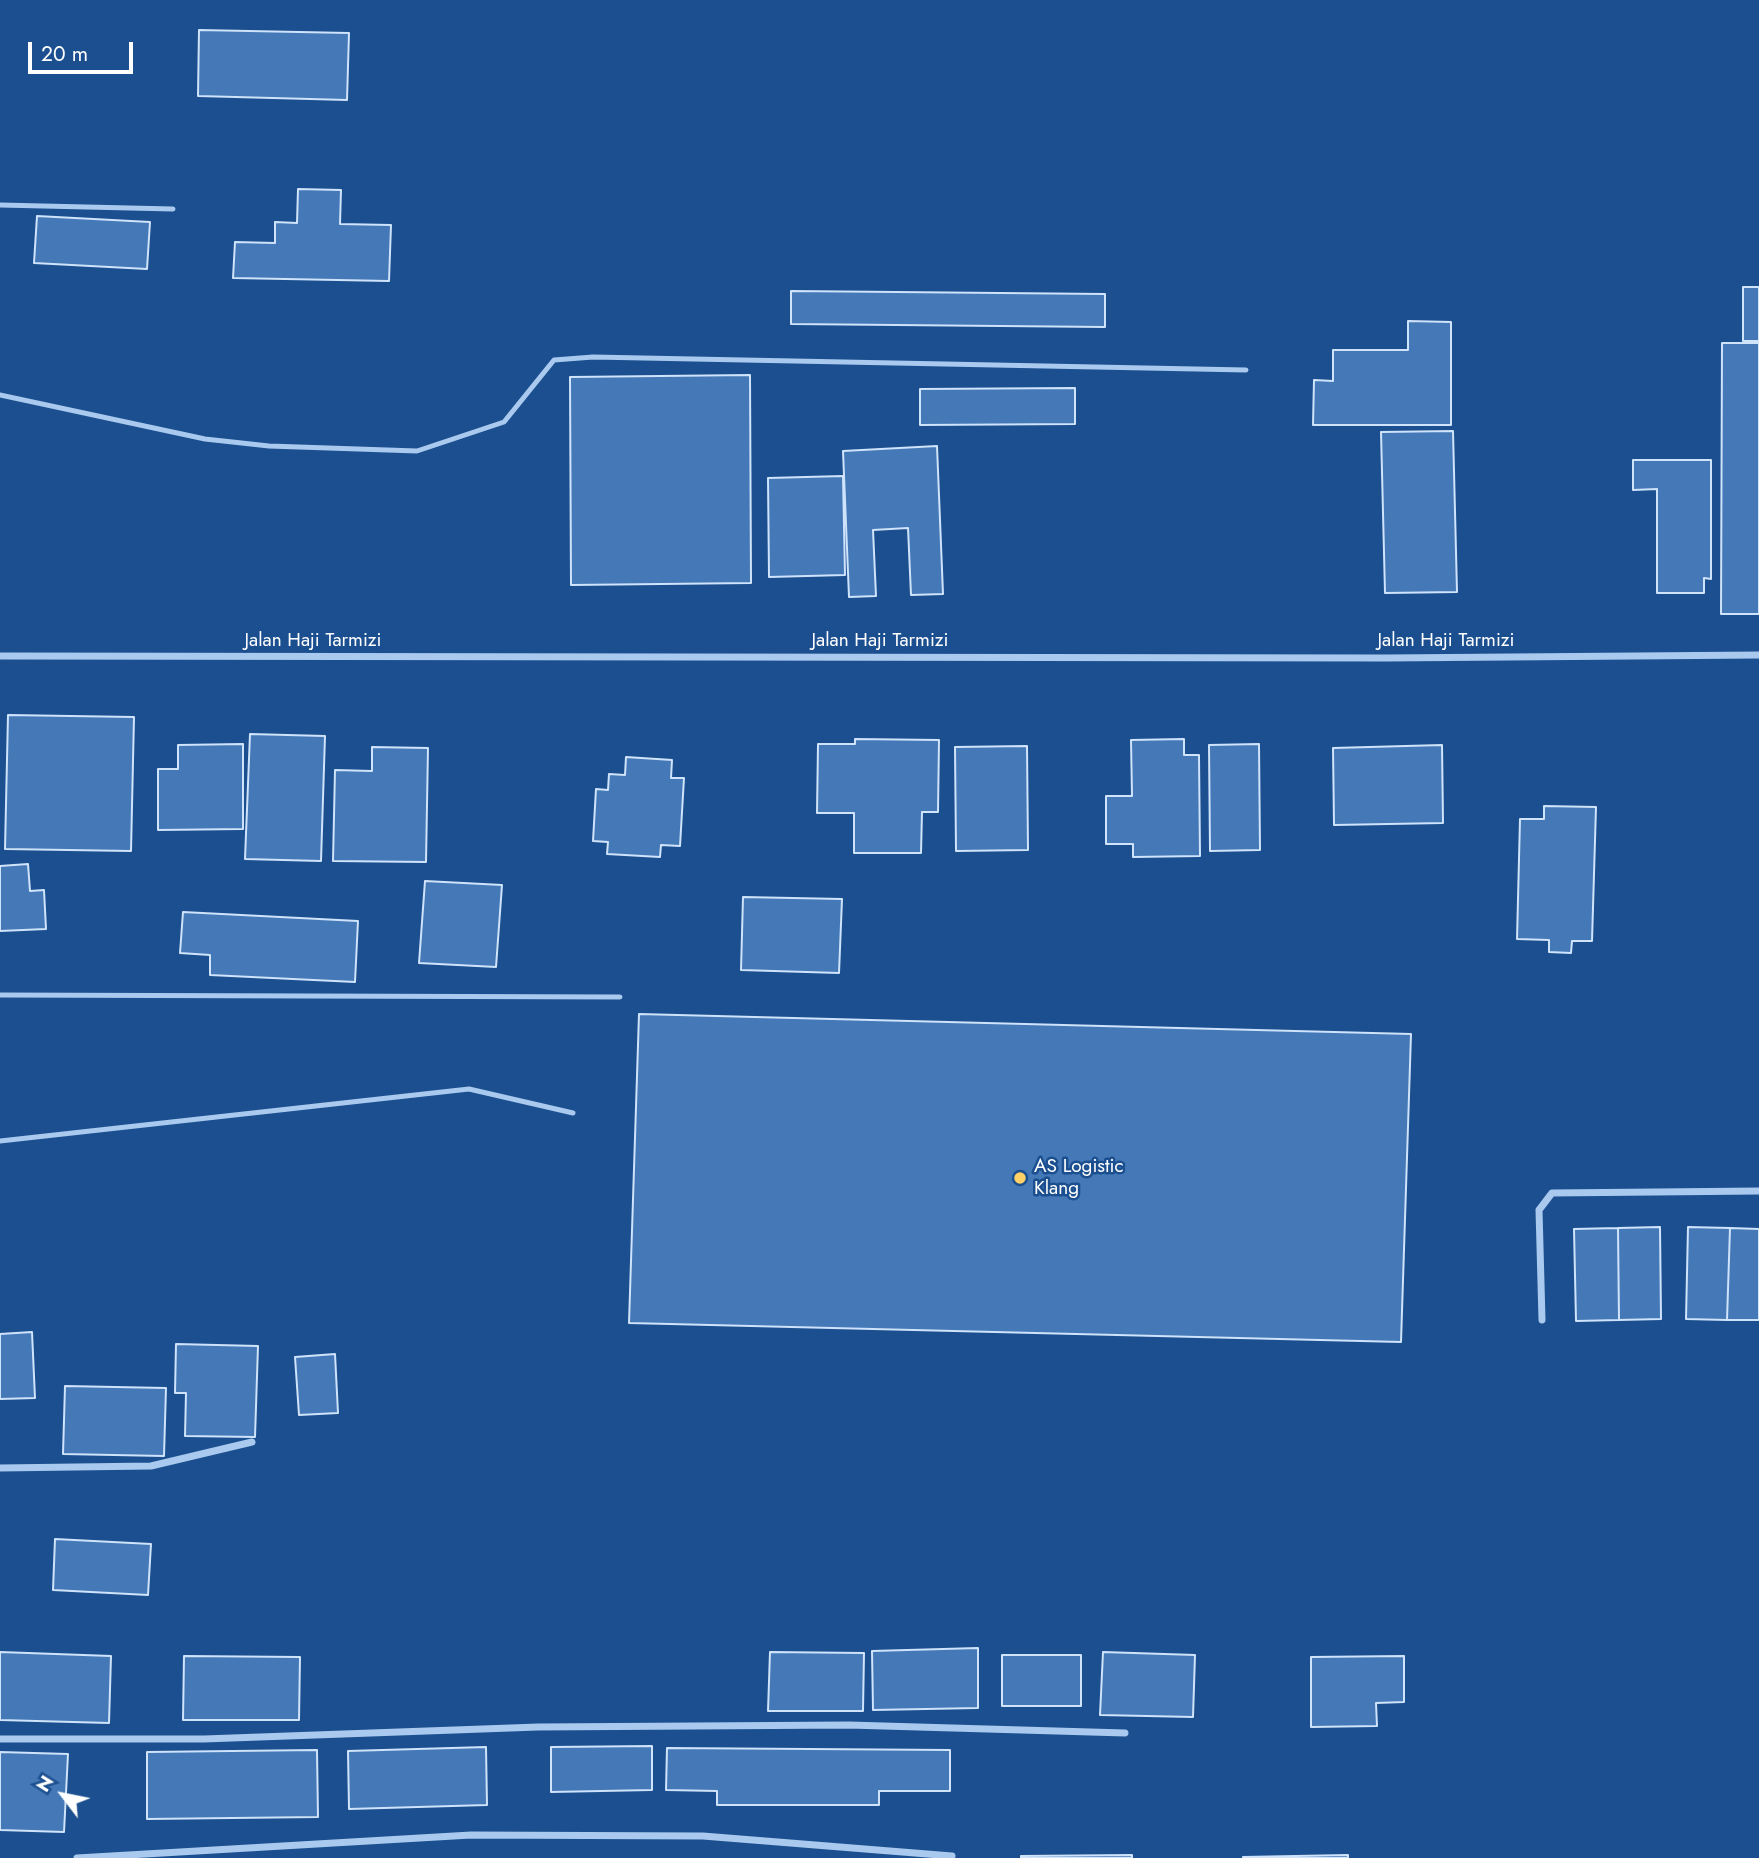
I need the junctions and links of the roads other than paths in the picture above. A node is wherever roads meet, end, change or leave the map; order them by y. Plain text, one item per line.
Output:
1 (0, 205) edge
2 (173, 209) dead end
3 (1246, 370) dead end
4 (0, 395) edge
5 (1759, 655) edge
6 (0, 656) edge
7 (0, 995) edge
8 (620, 997) dead end
9 (573, 1113) dead end
10 (0, 1141) edge
11 (1759, 1191) edge
12 (1542, 1320) dead end
13 (252, 1442) dead end
14 (0, 1468) edge
15 (1125, 1733) dead end
16 (0, 1739) edge
17 (951, 1856) dead end
18 (77, 1858) edge

1 - 2 lane
3 - 4 lane
5 - 6 street, Jalan Haji Tarmizi
7 - 8 lane
9 - 10 lane
11 - 12 street
13 - 14 street
15 - 16 street
17 - 18 street

